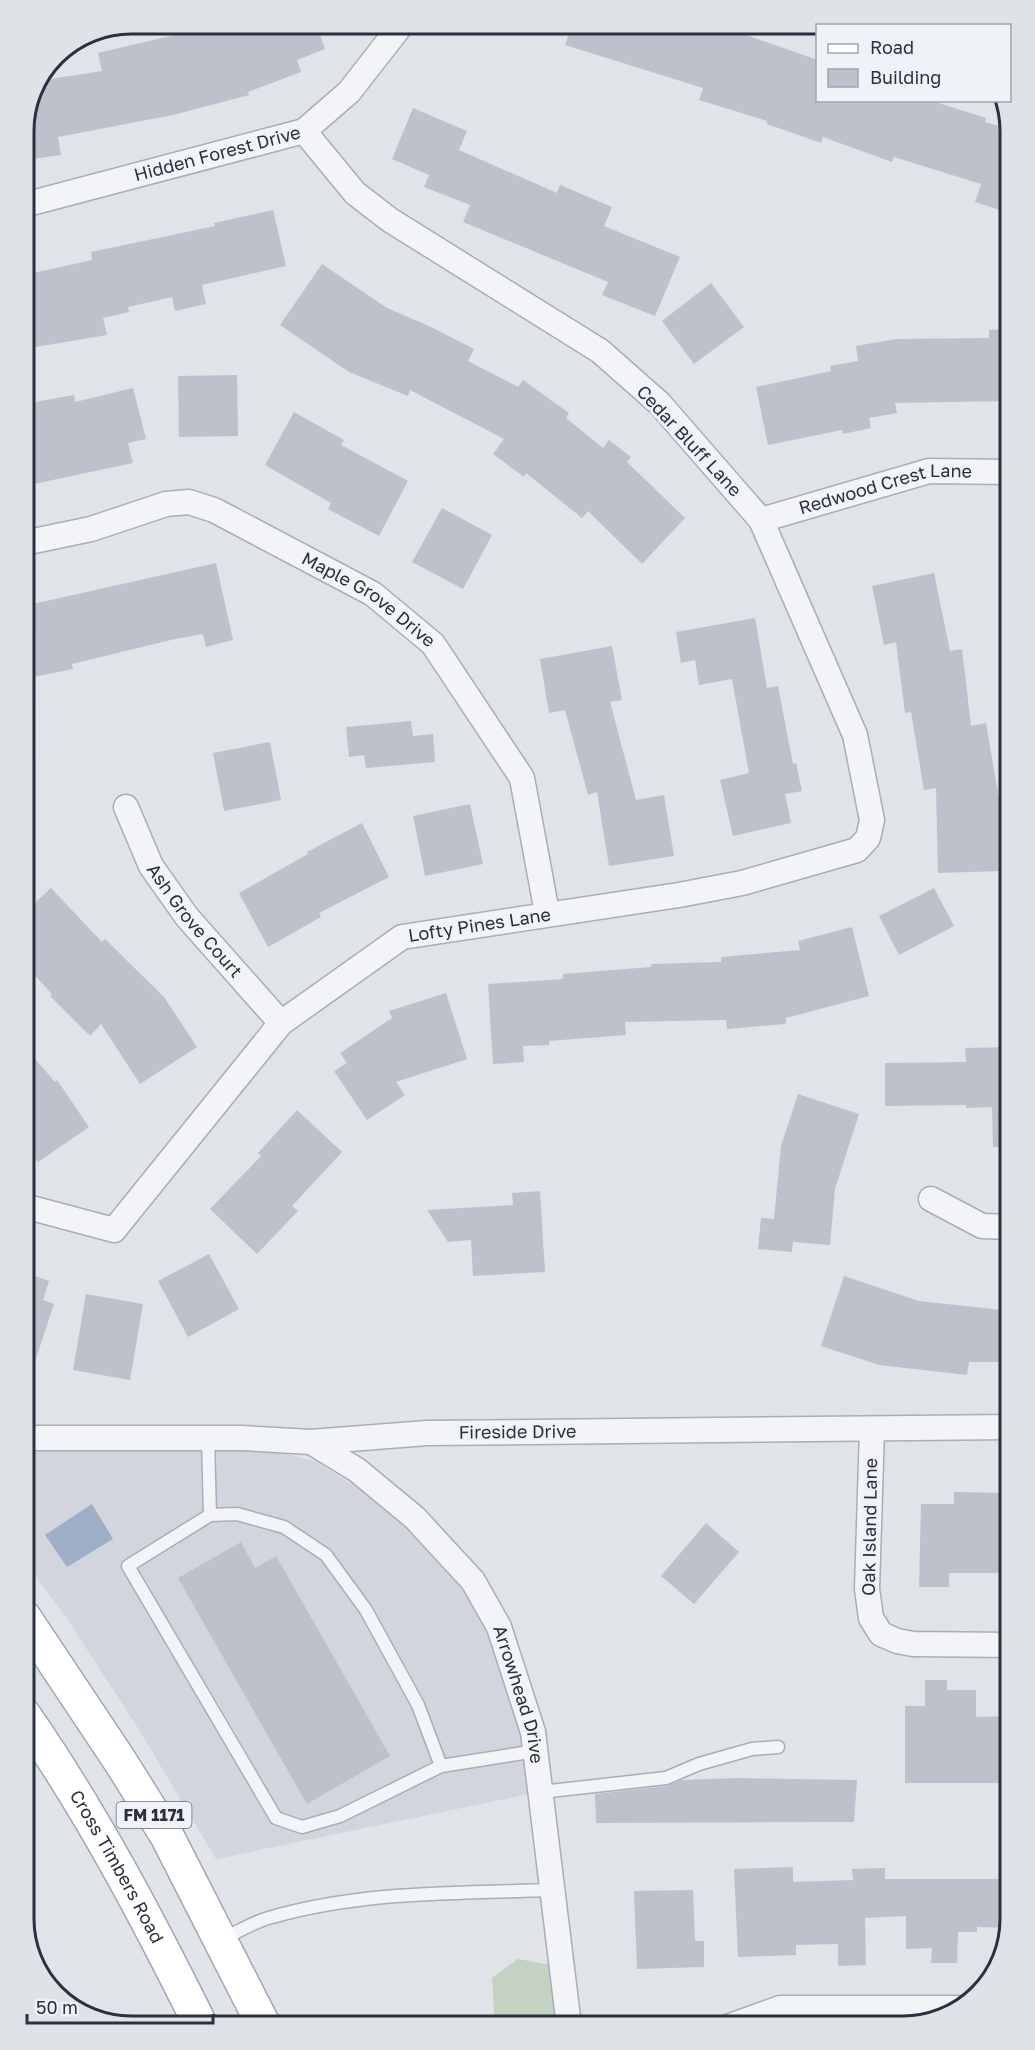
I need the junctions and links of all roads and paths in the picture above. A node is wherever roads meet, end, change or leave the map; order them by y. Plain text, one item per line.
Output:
1 (394, 34) edge
2 (304, 131) junction
3 (35, 202) edge
4 (1000, 472) edge
5 (761, 520) junction
6 (35, 541) edge
7 (126, 807) dead end
8 (872, 820) joint
9 (547, 913) junction
10 (281, 1023) junction
11 (931, 1199) dead end
12 (34, 1209) edge
13 (1000, 1227) edge
14 (1000, 1427) edge
15 (872, 1429) junction
16 (34, 1438) edge
17 (208, 1438) junction
18 (311, 1442) junction
19 (210, 1515) junction
20 (34, 1632) edge
21 (1000, 1645) edge
22 (34, 1731) edge
23 (778, 1747) dead end
24 (536, 1750) junction
25 (441, 1767) junction
26 (541, 1792) junction
27 (553, 1890) junction
28 (221, 1940) junction
29 (941, 2008) edge
30 (196, 2015) edge
31 (259, 2015) edge
32 (568, 2016) edge
33 (757, 2016) edge

1 - 2 street, Hidden Forest Drive
2 - 3 street, Hidden Forest Drive
2 - 5 street, Cedar Bluff Lane
4 - 5 street, Redwood Crest Lane
5 - 8 street, Cedar Bluff Lane
6 - 9 street, Maple Grove Drive
7 - 10 street, Ash Grove Court
8 - 9 street, Lofty Pines Lane
9 - 10 street, Lofty Pines Lane
10 - 12 street, Lofty Pines Lane
11 - 13 street
14 - 15 street, Fireside Drive
15 - 18 street, Fireside Drive
15 - 21 street, Oak Island Lane
16 - 17 street, Fireside Drive
17 - 18 street, Fireside Drive
17 - 19 lane
18 - 24 street, Arrowhead Drive
19 - 25 lane
19 - 25 lane
20 - 28 main road, FM 1171
22 - 30 main road, Cross Timbers Road / FM 1171
23 - 26 lane
24 - 25 lane
24 - 26 street, Arrowhead Drive
26 - 27 street, Arrowhead Drive
27 - 28 lane
27 - 32 street, Arrowhead Drive
28 - 31 main road, FM 1171
29 - 33 street

